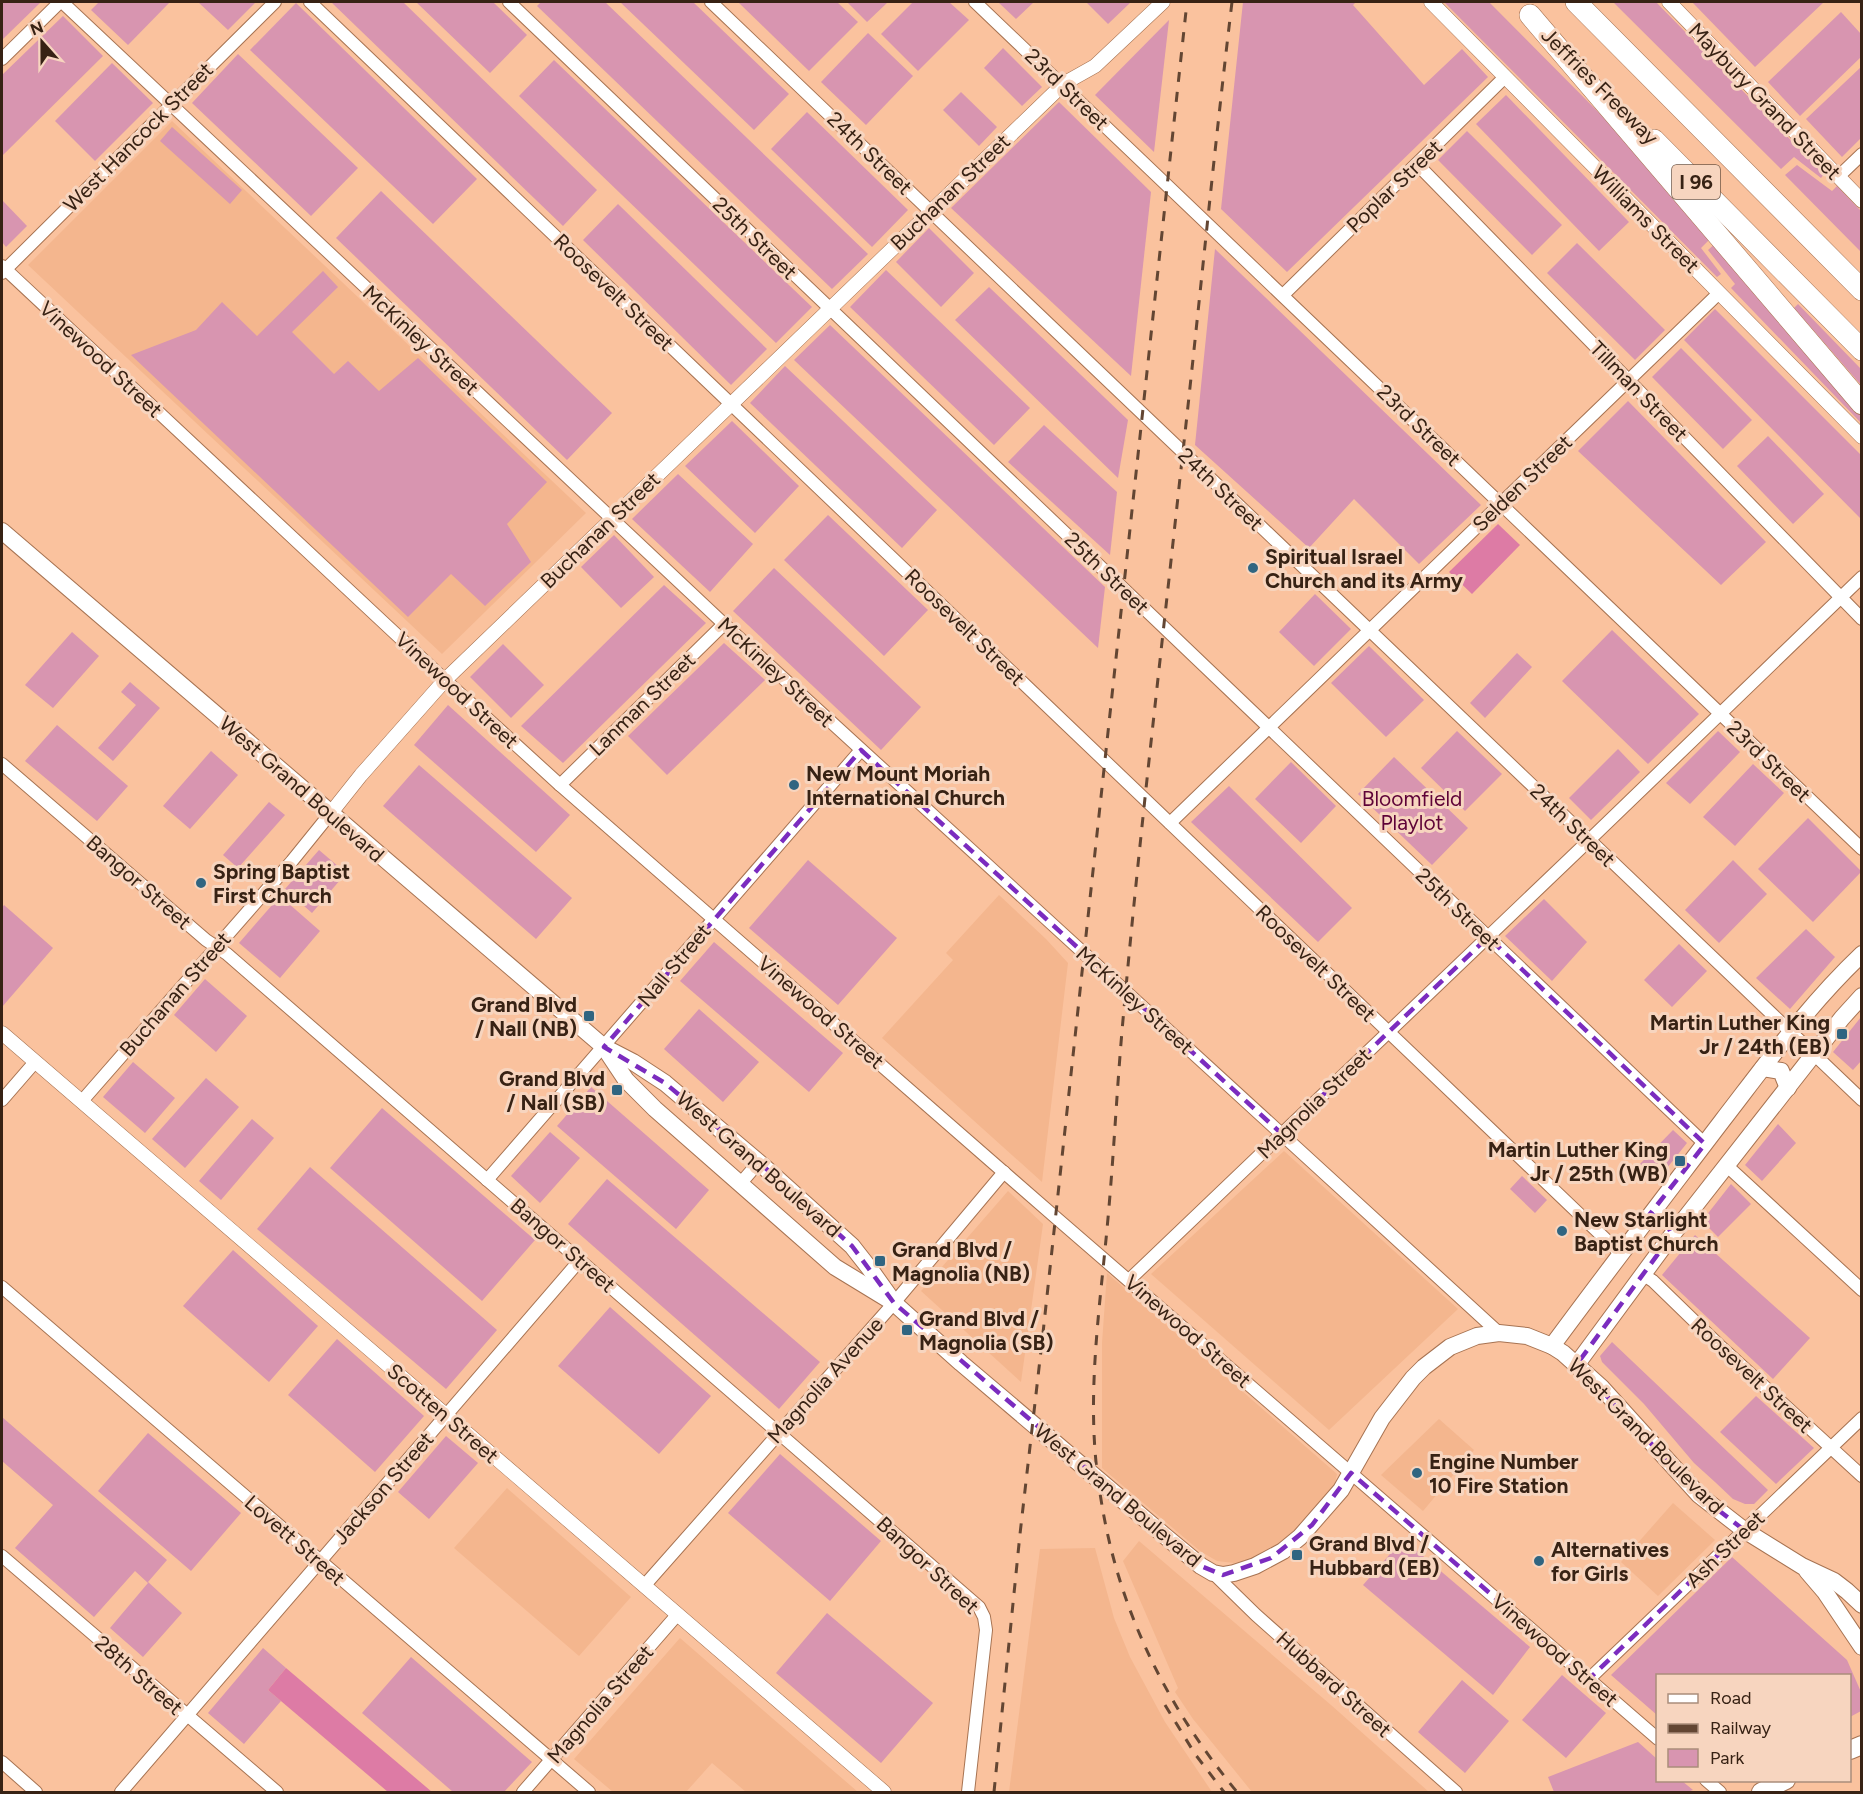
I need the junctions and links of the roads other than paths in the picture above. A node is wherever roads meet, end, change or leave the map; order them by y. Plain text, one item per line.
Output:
1 (61, 2) edge
2 (275, 2) edge
3 (310, 2) edge
4 (509, 2) edge
5 (711, 2) edge
6 (975, 2) edge
7 (1162, 2) edge
8 (1431, 2) edge
9 (1576, 2) edge
10 (1669, 2) edge
11 (1523, 8) edge
12 (2, 58) edge
13 (1505, 77) junction
14 (1063, 84) junction
15 (171, 104) junction
16 (1862, 154) edge
17 (1417, 164) junction
18 (1838, 177) junction
19 (1862, 201) edge
20 (931, 211) junction
21 (1809, 235) junction
22 (3, 269) edge
23 (1862, 280) edge
24 (1862, 290) edge
25 (1719, 293) junction
26 (1283, 295) junction
27 (830, 309) junction
28 (1862, 350) edge
29 (1628, 380) junction
30 (731, 404) junction
31 (1862, 404) edge
32 (1862, 437) edge
33 (1501, 504) junction
34 (611, 519) junction
35 (2, 531) edge
36 (1862, 578) edge
37 (1841, 597) junction
38 (1862, 619) edge
39 (724, 624) junction
40 (1370, 630) junction
41 (446, 680) junction
42 (1720, 714) junction
43 (1269, 727) junction
44 (861, 750) junction
45 (2, 764) edge
46 (560, 785) junction
47 (330, 814) junction
48 (1170, 823) junction
49 (1589, 840) junction
50 (1862, 849) edge
51 (713, 919) junction
52 (1488, 937) junction
53 (216, 947) junction
54 (1862, 954) edge
55 (1862, 996) edge
56 (1818, 999) junction
57 (1842, 1018) junction
58 (1388, 1032) junction
59 (2, 1033) edge
60 (1791, 1033) junction
61 (604, 1047) junction
62 (1813, 1054) junction
63 (35, 1062) junction
64 (1763, 1068) junction
65 (1788, 1088) junction
66 (2, 1100) edge
67 (1862, 1100) edge
68 (82, 1101) junction
69 (1282, 1134) junction
70 (1705, 1144) junction
71 (759, 1162) junction
72 (1726, 1165) junction
73 (1004, 1172) junction
74 (487, 1180) junction
75 (1676, 1182) junction
76 (740, 1184) junction
77 (1698, 1200) junction
78 (1648, 1216) junction
79 (1672, 1235) junction
80 (1620, 1253) junction
81 (580, 1260) junction
82 (1642, 1274) junction
83 (1129, 1280) junction
84 (2, 1287) edge
85 (1862, 1290) edge
86 (894, 1303) junction
87 (1499, 1333) junction
88 (1552, 1346) junction
89 (1577, 1364) junction
90 (446, 1416) junction
91 (1862, 1418) edge
92 (778, 1432) junction
93 (1830, 1448) junction
94 (1351, 1473) junction
95 (1862, 1476) edge
96 (1744, 1530) junction
97 (2, 1556) edge
98 (320, 1561) junction
99 (1802, 1566) junction
100 (1213, 1573) junction
101 (644, 1586) junction
102 (1862, 1605) edge
103 (677, 1615) junction
104 (1862, 1647) edge
105 (1589, 1679) junction
106 (187, 1716) junction
107 (1656, 1737) edge
108 (551, 1760) junction
109 (2, 1762) edge
110 (1708, 1782) edge
111 (1782, 1782) edge
112 (36, 1792) edge
113 (120, 1792) edge
114 (277, 1792) edge
115 (523, 1792) edge
116 (589, 1792) edge
117 (884, 1792) edge
118 (968, 1792) edge
119 (1456, 1792) edge
120 (1720, 1792) edge
121 (1761, 1792) edge

1 - 12 street
1 - 15 street, McKinley Street
2 - 15 street, West Hancock Street
3 - 30 street, Roosevelt Street
4 - 27 street, 25th Street
5 - 20 street, 24th Street
6 - 14 street, 23rd Street
7 - 14 street, Buchanan Street
8 - 13 street, Williams Street
9 - 21 highway, Jeffries Freeway / I 96
10 - 18 street, Maybury Grand Street
11 - 28 highway, Jeffries Freeway / I 96
11 - 31 highway
13 - 17 street, Poplar Street
13 - 25 street, Williams Street
14 - 20 street, Buchanan Street
14 - 26 street, 23rd Street
15 - 22 street, West Hancock Street
15 - 34 street, McKinley Street
16 - 18 street
17 - 26 street, Poplar Street
17 - 29 street, Tillman Street
18 - 19 street, Maybury Grand Street
20 - 27 street, Buchanan Street
20 - 40 street, 24th Street
21 - 23 highway
21 - 24 highway, Jeffries Freeway / I 96
22 - 41 street, Vinewood Street
25 - 29 street, Selden Street
25 - 32 street, Williams Street
26 - 33 street, 23rd Street
27 - 30 street, Buchanan Street
27 - 43 street, 25th Street
29 - 33 street, Selden Street
29 - 37 street, Tillman Street
30 - 34 street, Buchanan Street
30 - 48 street, Roosevelt Street
33 - 40 street, Selden Street
33 - 42 street, 23rd Street
34 - 39 street, McKinley Street
34 - 41 street, Buchanan Street
35 - 47 main road, West Grand Boulevard
36 - 37 street, Magnolia Street
37 - 38 street, Tillman Street
37 - 42 street, Magnolia Street
39 - 44 street, McKinley Street
39 - 46 street, Lanman Street
40 - 43 street, Selden Street
40 - 49 street, 24th Street
41 - 46 street, Vinewood Street
41 - 47 street, Buchanan Street
42 - 49 street, Magnolia Street
42 - 50 street, 23rd Street
43 - 48 street, Selden Street
43 - 52 street, 25th Street
44 - 51 street, Nall Street
44 - 69 street, McKinley Street
45 - 53 street, Bangor Street
46 - 51 street, Vinewood Street
47 - 53 street, Buchanan Street
47 - 61 main road, West Grand Boulevard
48 - 58 street, Roosevelt Street
49 - 52 street, Magnolia Street
49 - 60 street, 24th Street
51 - 61 street, Nall Street
51 - 73 street, Vinewood Street
52 - 58 street, Magnolia Street
52 - 70 street, 25th Street
53 - 68 street, Buchanan Street
53 - 74 street, Bangor Street
54 - 56 main road
55 - 57 main road
56 - 57 main road
56 - 60 main road
57 - 62 main road
58 - 69 street, Magnolia Street
58 - 80 street, Roosevelt Street
59 - 63 street, Scotten Street
60 - 62 street, 24th Street
60 - 64 main road
61 - 71 main road, West Grand Boulevard
61 - 74 street, Nall Street
61 - 76 main road, West Grand Boulevard
62 - 65 main road
62 - 67 street, 24th Street
63 - 66 street
63 - 68 street, Scotten Street
64 - 65 main road
64 - 70 main road
65 - 72 main road
68 - 90 street, Scotten Street
69 - 83 street, Magnolia Street
69 - 87 street, McKinley Street
70 - 75 main road
71 - 76 street
71 - 86 main road, West Grand Boulevard
72 - 77 main road
72 - 85 street
73 - 83 street, Vinewood Street
73 - 86 street, Magnolia Avenue
74 - 81 street, Bangor Street
75 - 77 main road
75 - 78 main road
76 - 86 main road, West Grand Boulevard
77 - 79 main road
78 - 79 main road
78 - 80 main road
79 - 82 main road
80 - 88 main road
81 - 90 street, Jackson Street
81 - 92 street, Bangor Street
82 - 89 main road
82 - 93 street, Roosevelt Street
83 - 94 street, Vinewood Street
84 - 98 street, Lovett Street
86 - 92 street, Magnolia Avenue
86 - 100 main road, West Grand Boulevard
87 - 88 main road, West Grand Boulevard
87 - 94 main road, West Grand Boulevard
88 - 89 main road, West Grand Boulevard
89 - 96 main road, West Grand Boulevard
90 - 98 street, Jackson Street
90 - 101 street, Scotten Street
91 - 93 street, Ash Street
92 - 101 street, Magnolia Avenue
92 - 118 street, Bangor Street
93 - 95 street, Roosevelt Street
93 - 96 street, Ash Street
94 - 100 main road, West Grand Boulevard
94 - 105 street, Vinewood Street
96 - 99 main road, West Grand Boulevard
96 - 105 street, Ash Street
97 - 106 street, 28th Street
98 - 106 street, Jackson Street
98 - 108 street, Lovett Street
99 - 102 main road, West Grand Boulevard
99 - 104 main road, West Grand Boulevard
100 - 119 street, Hubbard Street
101 - 103 street, Scotten Street
103 - 108 street, Magnolia Street
103 - 117 street, Scotten Street
105 - 107 street, Vinewood Street
106 - 113 street, Jackson Street
106 - 114 street, 28th Street
108 - 115 street, Magnolia Street
108 - 116 street, Lovett Street
109 - 112 street
110 - 120 street
111 - 121 main road

